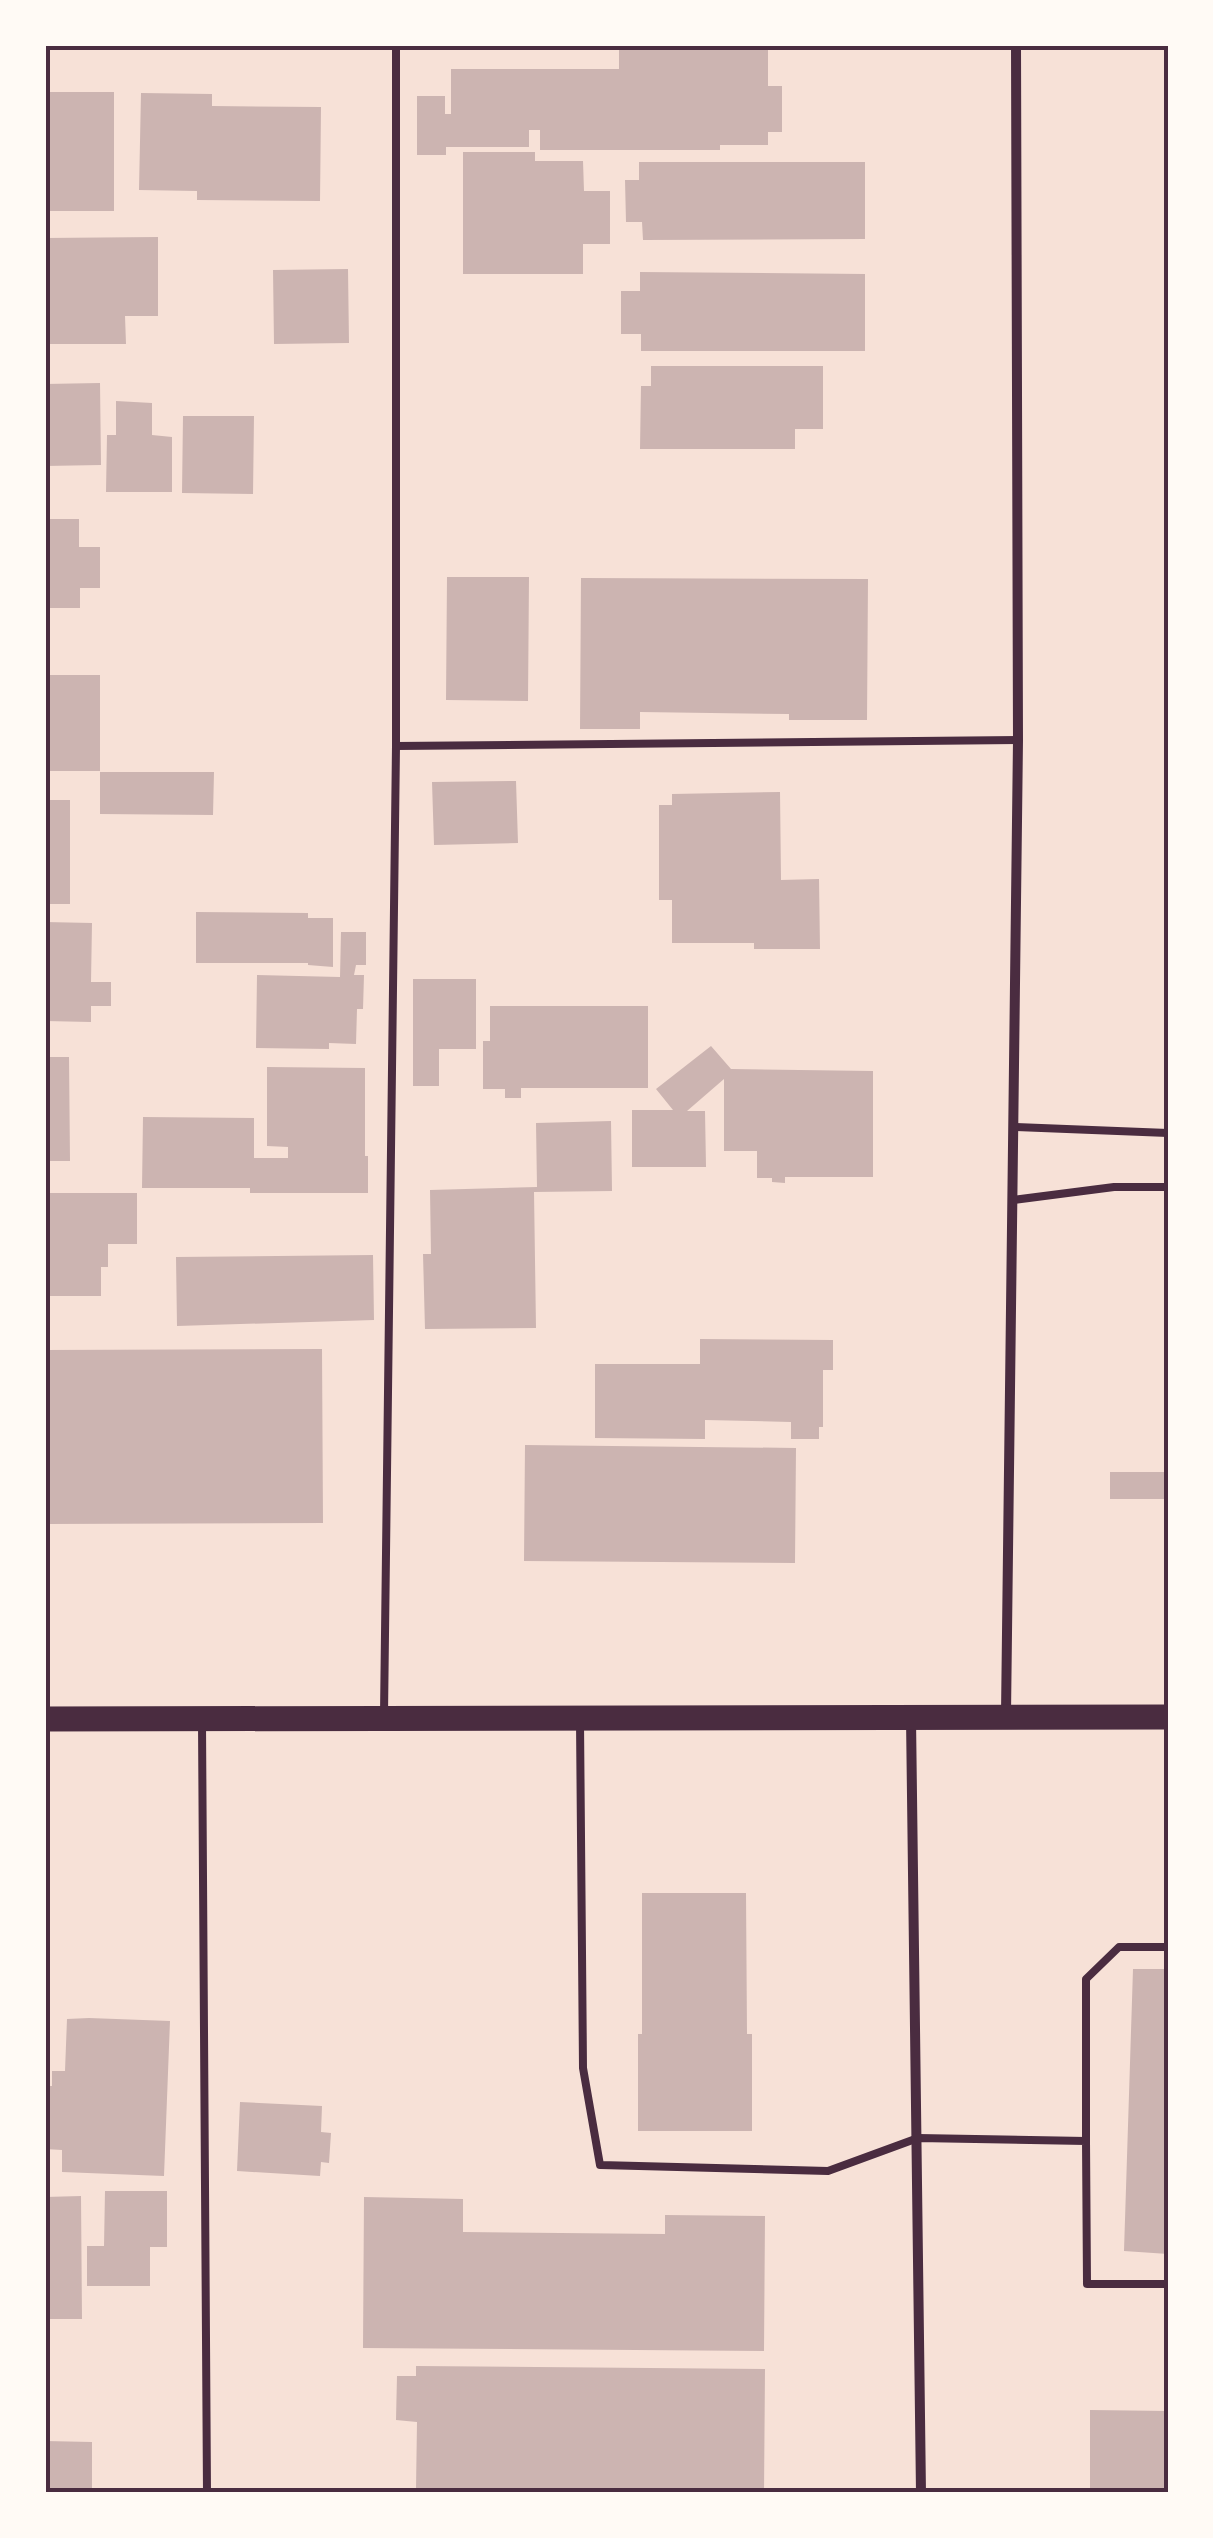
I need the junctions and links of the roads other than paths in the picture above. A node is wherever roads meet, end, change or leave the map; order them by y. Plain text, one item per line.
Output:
1 (396, 45) edge
2 (1016, 45) edge
3 (1018, 740) junction
4 (396, 746) junction
5 (1014, 1127) junction
6 (1168, 1133) edge
7 (1168, 1187) edge
8 (1012, 1200) junction
9 (911, 1717) junction
10 (1006, 1717) junction
11 (1168, 1717) edge
12 (202, 1718) junction
13 (384, 1718) junction
14 (580, 1718) junction
15 (45, 1719) edge
16 (1168, 1947) edge
17 (918, 2138) junction
18 (1086, 2141) junction
19 (1168, 2284) edge
20 (207, 2493) edge
21 (922, 2493) edge

1 - 4 lane
2 - 3 street
3 - 4 lane
3 - 5 street
4 - 13 lane
5 - 6 lane
5 - 8 street
7 - 8 lane
8 - 10 street
9 - 10 main road
9 - 14 main road
9 - 17 street
10 - 11 main road
12 - 13 main road
12 - 15 main road
12 - 20 lane
13 - 14 main road
14 - 17 lane
16 - 18 lane
17 - 18 lane
17 - 21 street
18 - 19 lane

